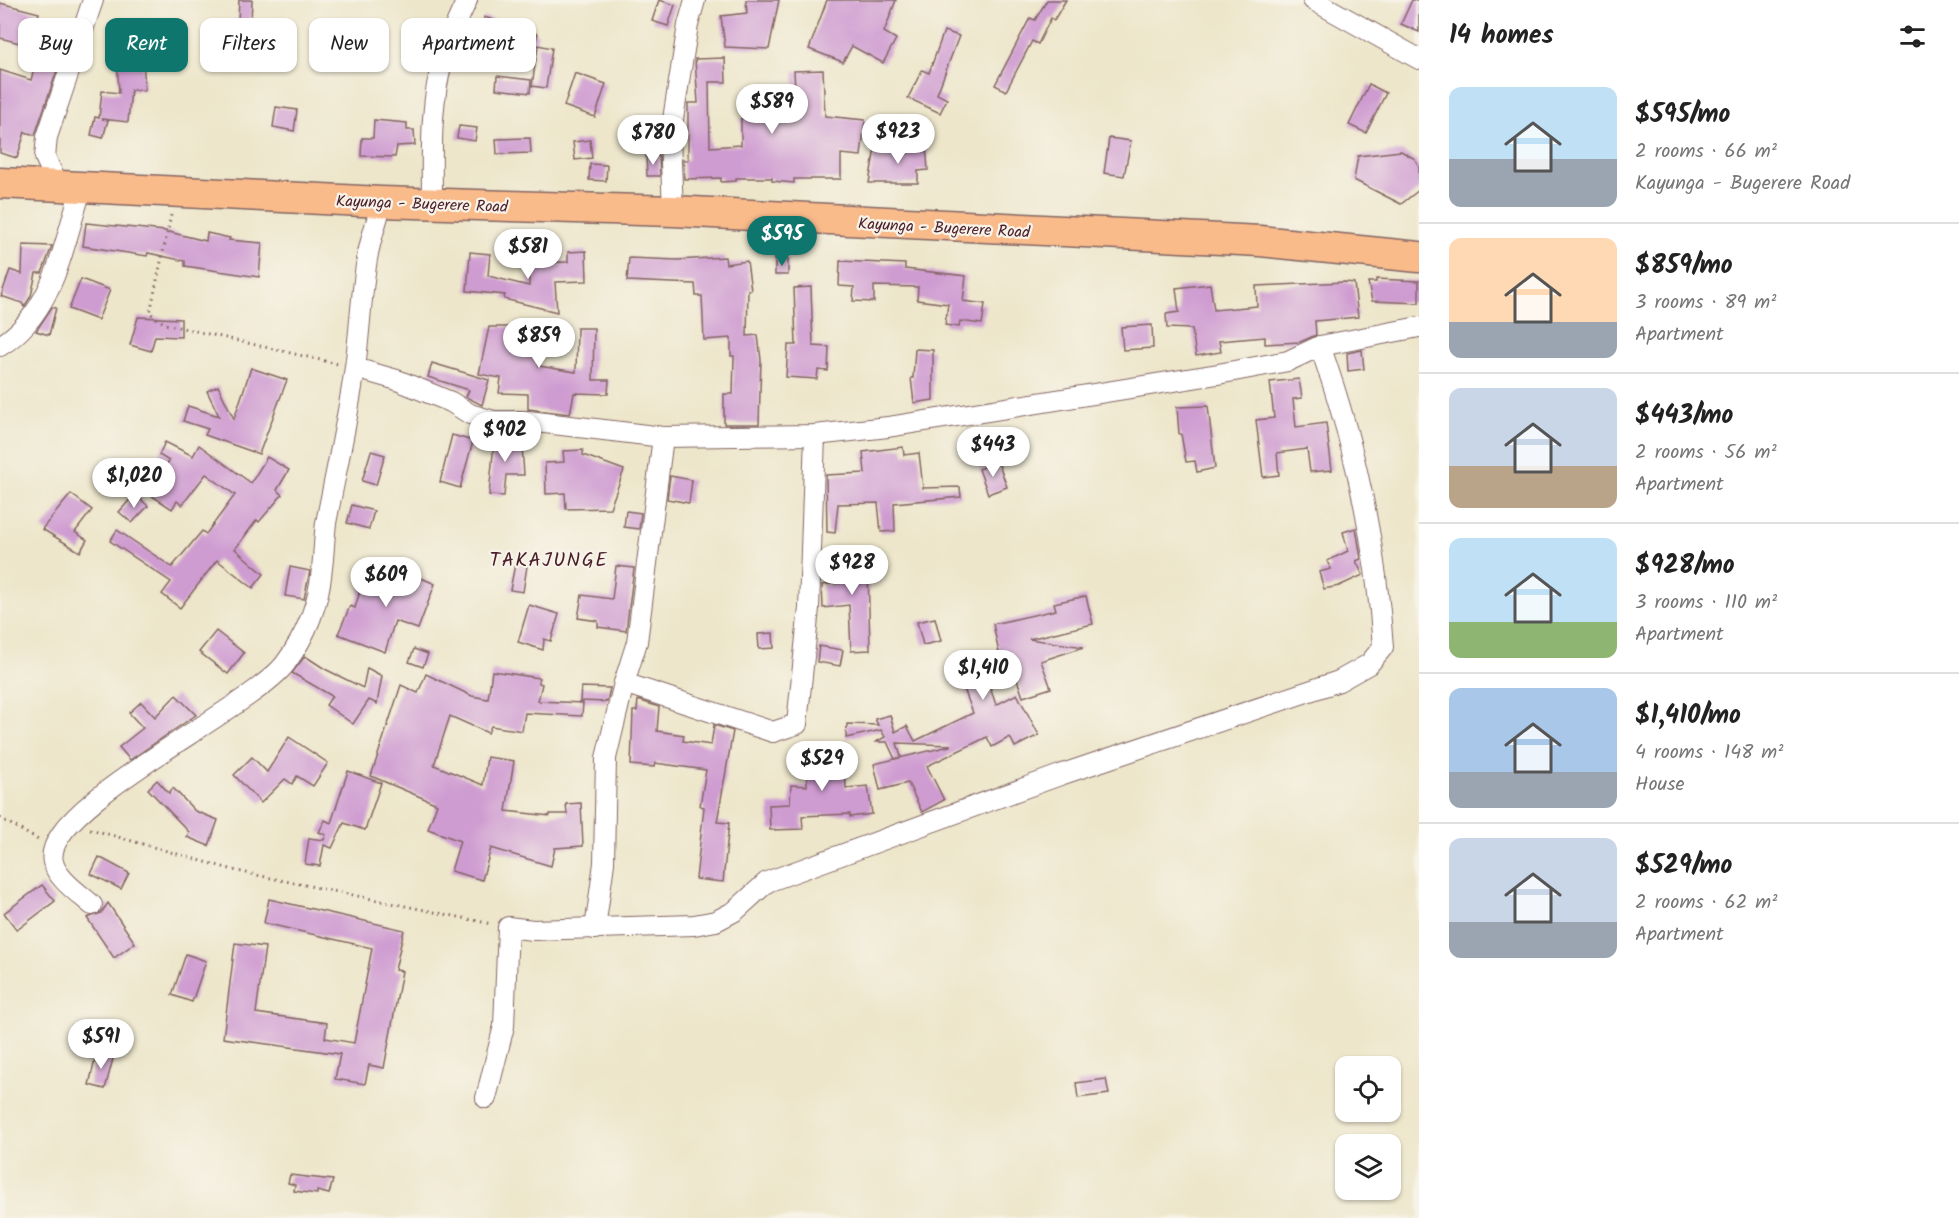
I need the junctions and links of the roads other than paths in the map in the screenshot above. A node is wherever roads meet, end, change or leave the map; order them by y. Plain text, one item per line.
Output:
1 (93, 0) edge
2 (467, 0) edge
3 (695, 0) edge
4 (1313, 0) edge
5 (1419, 59) edge
6 (0, 183) edge
7 (70, 187) junction
8 (382, 202) junction
9 (432, 204) junction
10 (673, 212) junction
11 (1419, 257) edge
12 (1419, 327) edge
13 (0, 346) edge
14 (1320, 346) junction
15 (355, 368) junction
16 (815, 435) junction
17 (663, 437) junction
18 (624, 683) junction
19 (92, 905) dead end
20 (595, 929) junction
21 (486, 1098) dead end

1 - 7 street
2 - 9 street
3 - 10 street
4 - 5 street
6 - 7 main road, Kayunga - Bugerere Road
7 - 8 main road, Kayunga - Bugerere Road
7 - 13 street
8 - 9 main road, Kayunga - Bugerere Road
8 - 15 street
9 - 10 main road, Kayunga - Bugerere Road
10 - 11 main road, Kayunga - Bugerere Road
12 - 14 street
14 - 16 street
14 - 20 street
15 - 17 street
15 - 19 street
16 - 17 street
16 - 18 street
17 - 18 street
18 - 20 street
20 - 21 street

